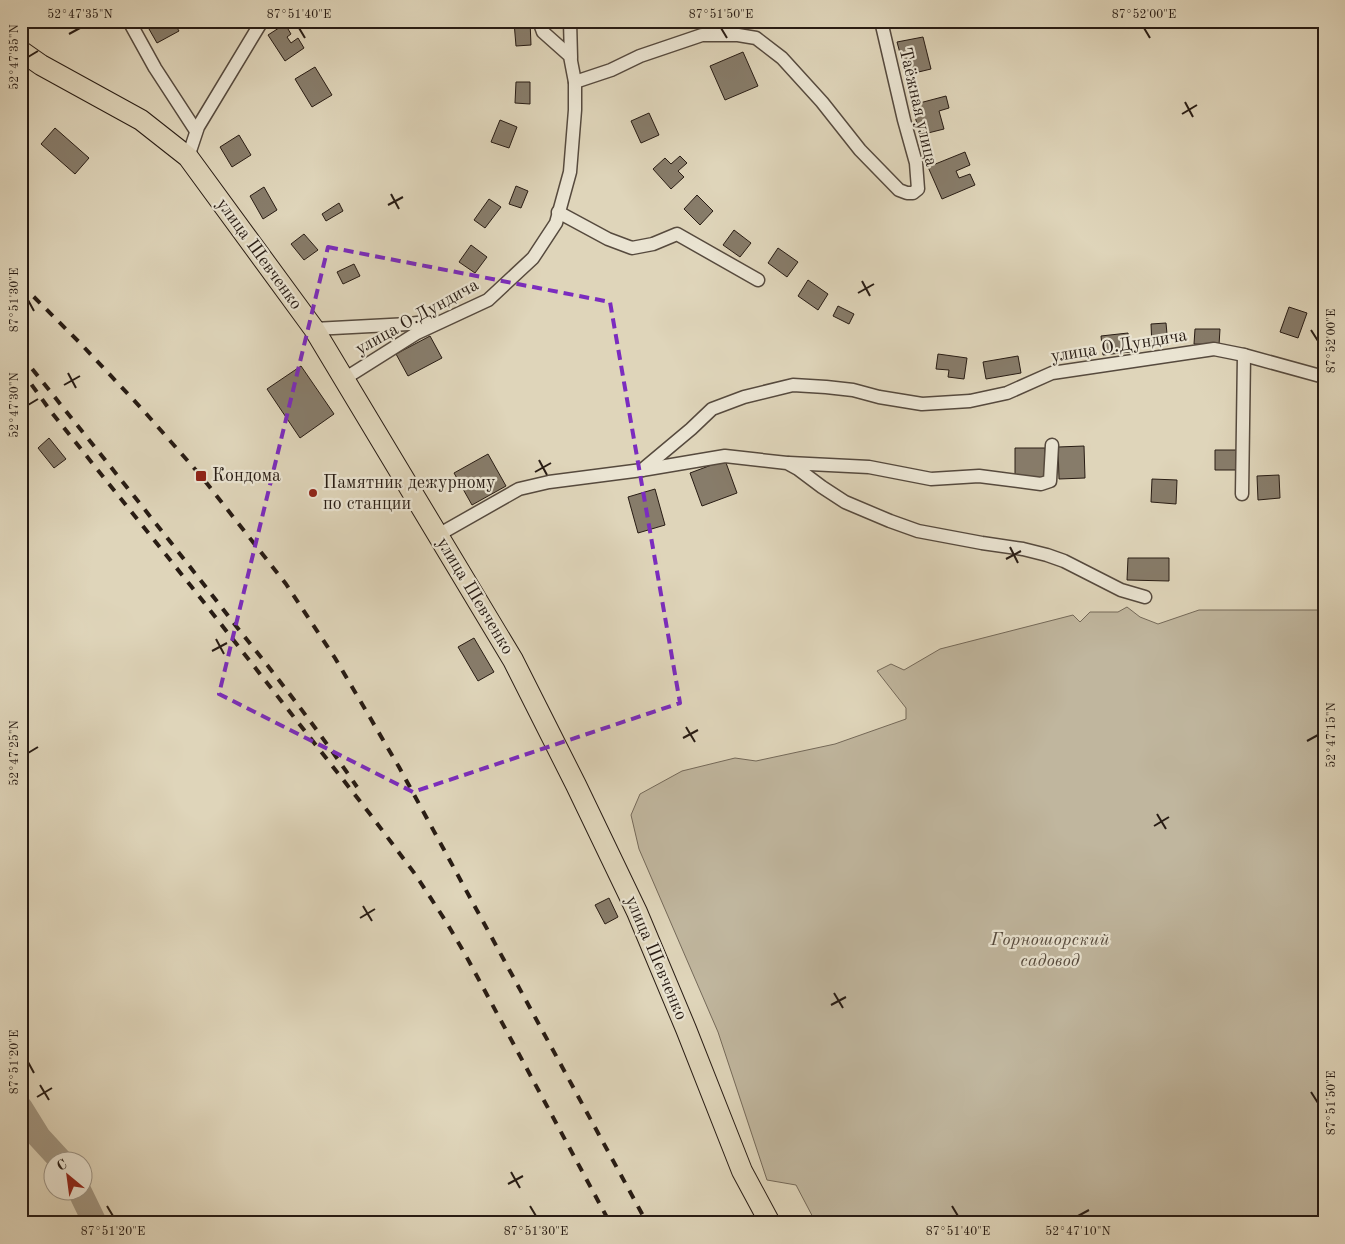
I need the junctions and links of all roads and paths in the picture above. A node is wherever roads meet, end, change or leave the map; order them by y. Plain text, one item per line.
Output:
1 (129, 21) edge
2 (262, 21) edge
3 (539, 21) edge
4 (570, 21) edge
5 (881, 21) edge
6 (21, 51) edge
7 (571, 58) junction
8 (574, 82) junction
9 (196, 131) junction
10 (188, 157) junction
11 (558, 212) junction
12 (758, 280) dead end
13 (449, 319) junction
14 (314, 329) junction
15 (1244, 355) junction
16 (1324, 377) edge
17 (344, 379) junction
18 (1052, 445) dead end
19 (787, 463) junction
20 (642, 470) junction
21 (1242, 494) dead end
22 (438, 535) junction
23 (1145, 597) dead end
24 (770, 1223) edge

1 - 9 street
2 - 9 street
3 - 7 street
4 - 7 street, улица О.Дундича
5 - 8 street, Таёжная улица
6 - 10 main road, улица Шевченко
7 - 8 street, улица О.Дундича
8 - 11 street, улица О.Дундича
9 - 10 street
10 - 14 main road, улица Шевченко
11 - 12 street
11 - 13 street, улица О.Дундича
13 - 14 street
13 - 17 street, улица О.Дундича
14 - 17 main road, улица Шевченко
15 - 16 street, улица О.Дундича
15 - 20 street, улица О.Дундича
15 - 21 street
17 - 22 main road, улица Шевченко
18 - 19 street
19 - 20 street
19 - 23 street
20 - 22 street
22 - 24 main road, улица Шевченко

